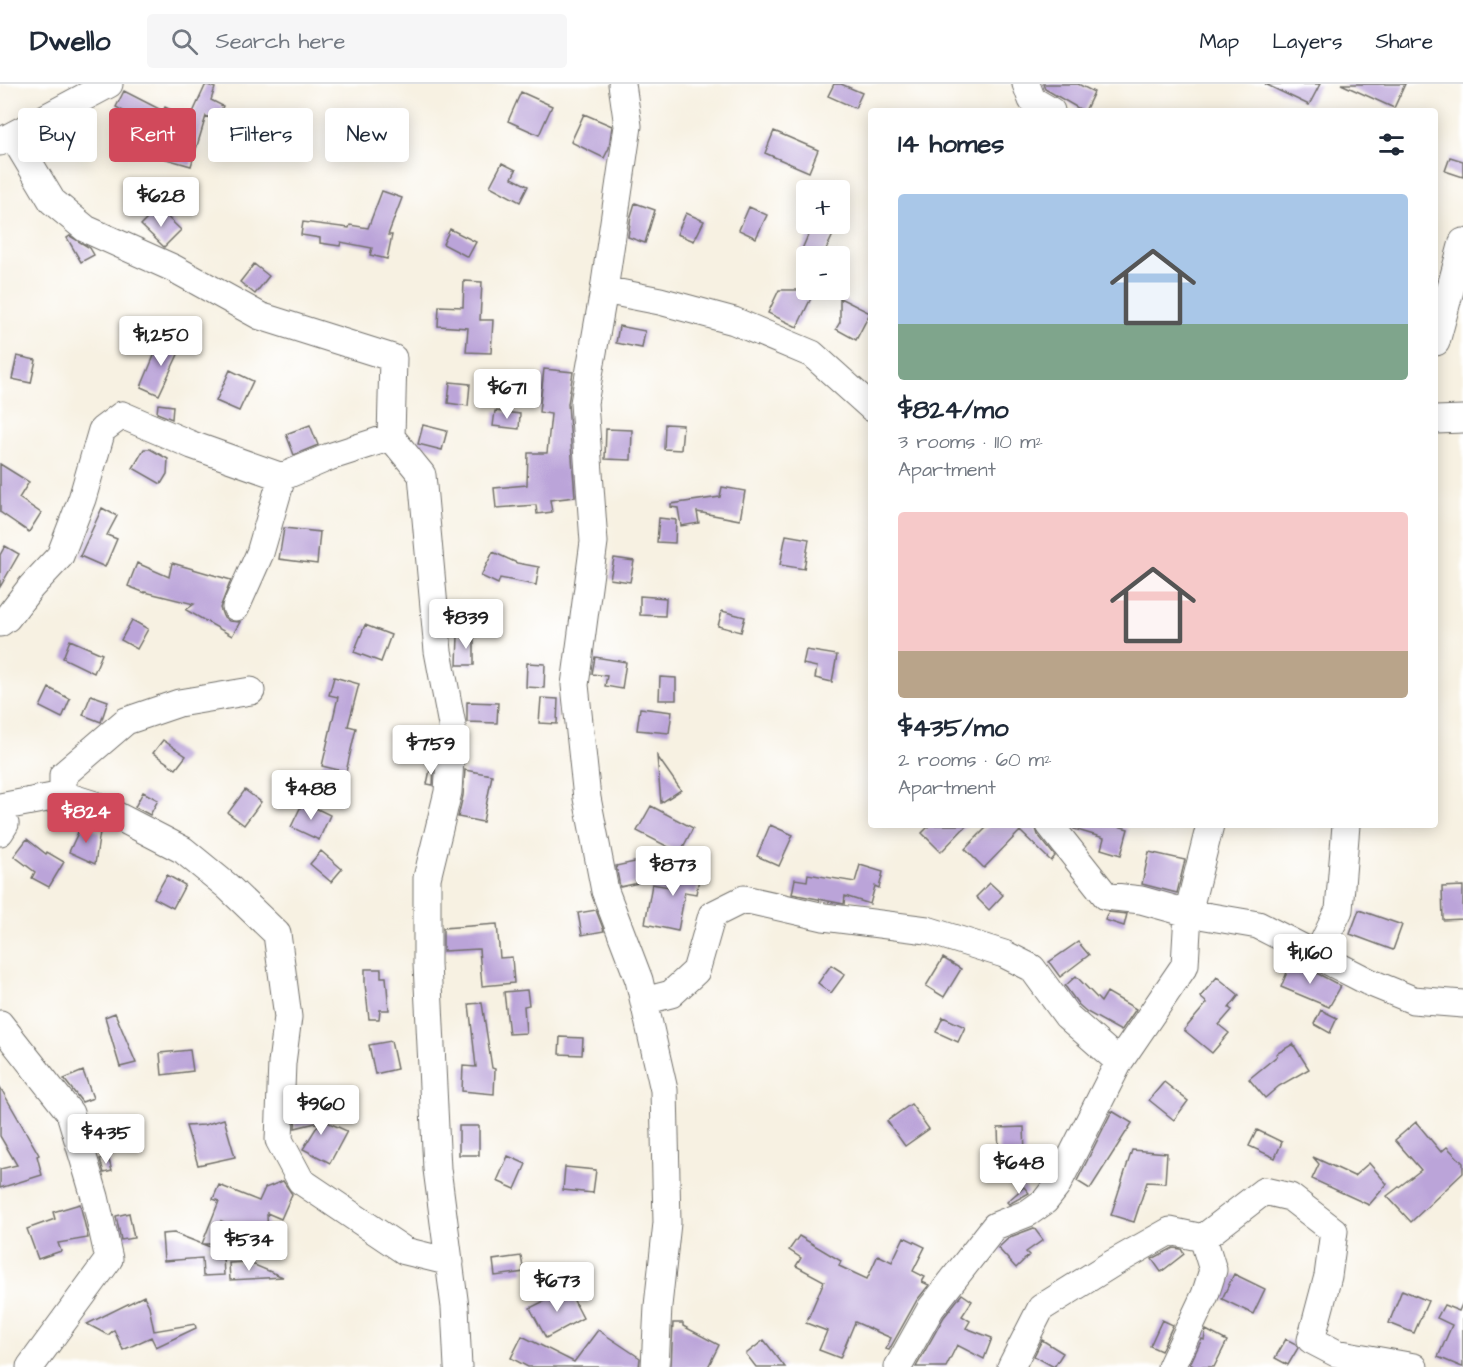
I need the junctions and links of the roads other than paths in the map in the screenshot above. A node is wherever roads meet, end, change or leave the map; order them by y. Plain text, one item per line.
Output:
1 (109, 84) edge
2 (622, 84) edge
3 (1026, 84) edge
4 (1046, 108) edge
5 (6, 139) edge
6 (1463, 242) edge
7 (604, 290) junction
8 (1438, 335) edge
9 (868, 404) edge
10 (1463, 419) edge
11 (1438, 420) edge
12 (391, 437) junction
13 (282, 477) junction
14 (236, 607) dead end
15 (0, 624) edge
16 (251, 691) dead end
17 (63, 795) junction
18 (0, 807) edge
19 (0, 815) edge
20 (1052, 828) edge
21 (1209, 828) edge
22 (1346, 828) edge
23 (0, 832) edge
24 (1188, 913) junction
25 (1317, 955) junction
26 (644, 1000) junction
27 (1463, 1004) edge
28 (0, 1024) edge
29 (1119, 1062) junction
30 (1203, 1238) junction
31 (450, 1262) junction
32 (30, 1367) edge
33 (458, 1367) edge
34 (655, 1367) edge
35 (897, 1367) edge
36 (1011, 1367) edge
37 (1172, 1367) edge
38 (1414, 1367) edge

1 - 5 street
2 - 7 street
3 - 4 street
5 - 12 street
6 - 8 street
7 - 9 street
7 - 26 street
10 - 11 street
12 - 13 street
12 - 31 street
13 - 14 street
13 - 15 street
16 - 17 street
17 - 18 street
17 - 31 street
19 - 23 street
20 - 24 street
21 - 24 street
22 - 25 street
24 - 25 street
24 - 29 street
25 - 27 street
26 - 29 street
26 - 34 street
28 - 32 street
29 - 35 street
30 - 36 street
30 - 37 street
30 - 38 street
31 - 33 street

